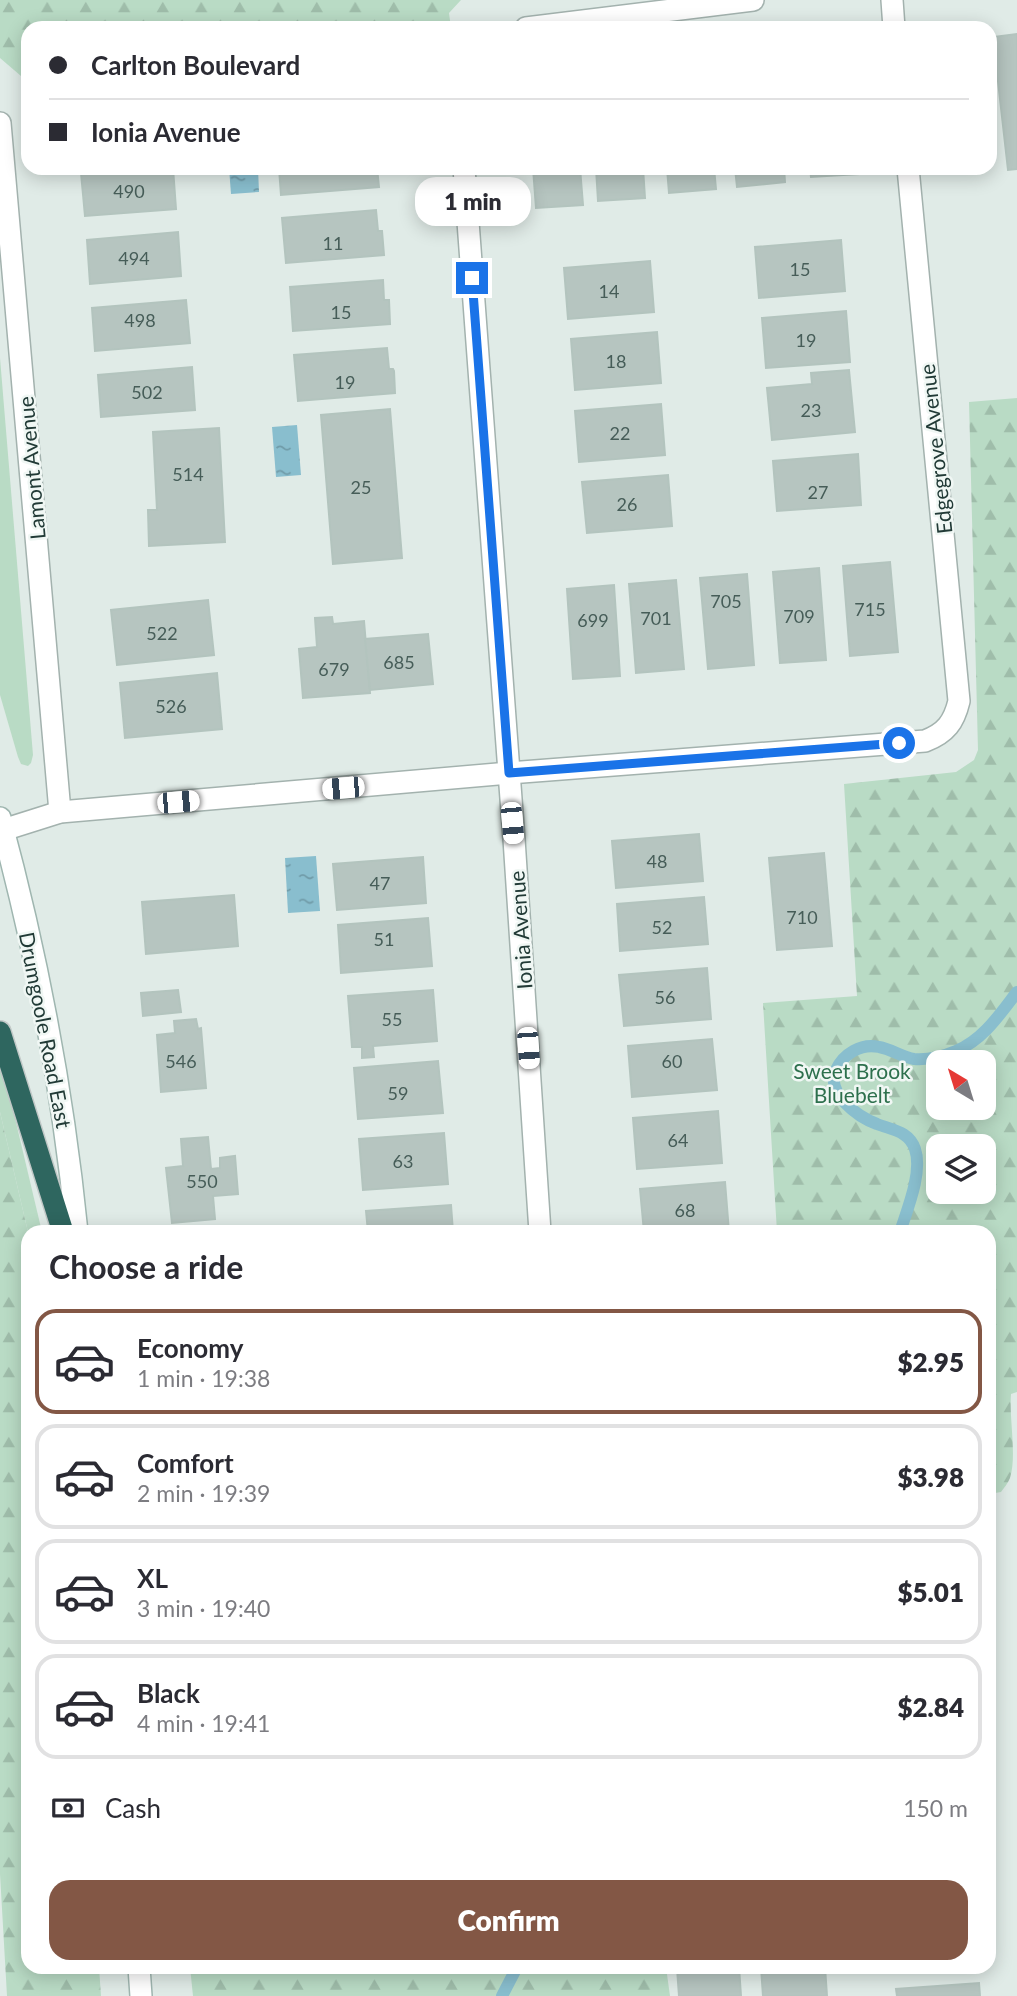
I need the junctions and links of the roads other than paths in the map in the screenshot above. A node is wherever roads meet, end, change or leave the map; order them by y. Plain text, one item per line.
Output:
1 (753, 0) edge
2 (892, 0) edge
3 (583, 21) edge
4 (894, 21) edge
5 (0, 123) edge
6 (465, 175) edge
7 (909, 175) edge
8 (948, 728) joint
9 (509, 773) junction
10 (60, 812) junction
11 (2, 824) edge
12 (0, 1032) edge
13 (61, 1225) edge
14 (76, 1225) edge
15 (540, 1225) edge
16 (139, 1974) edge
17 (141, 1996) edge

1 - 3 street
2 - 4 street
5 - 10 street, Lamont Avenue
6 - 9 street, Ionia Avenue
7 - 8 street, Edgegrove Avenue
8 - 9 street, Drumgoole Road East
9 - 10 street, Drumgoole Road East
9 - 15 street, Ionia Avenue
10 - 11 street, Drumgoole Road East
11 - 14 street, Drumgoole Road East
12 - 13 highway
16 - 17 street

